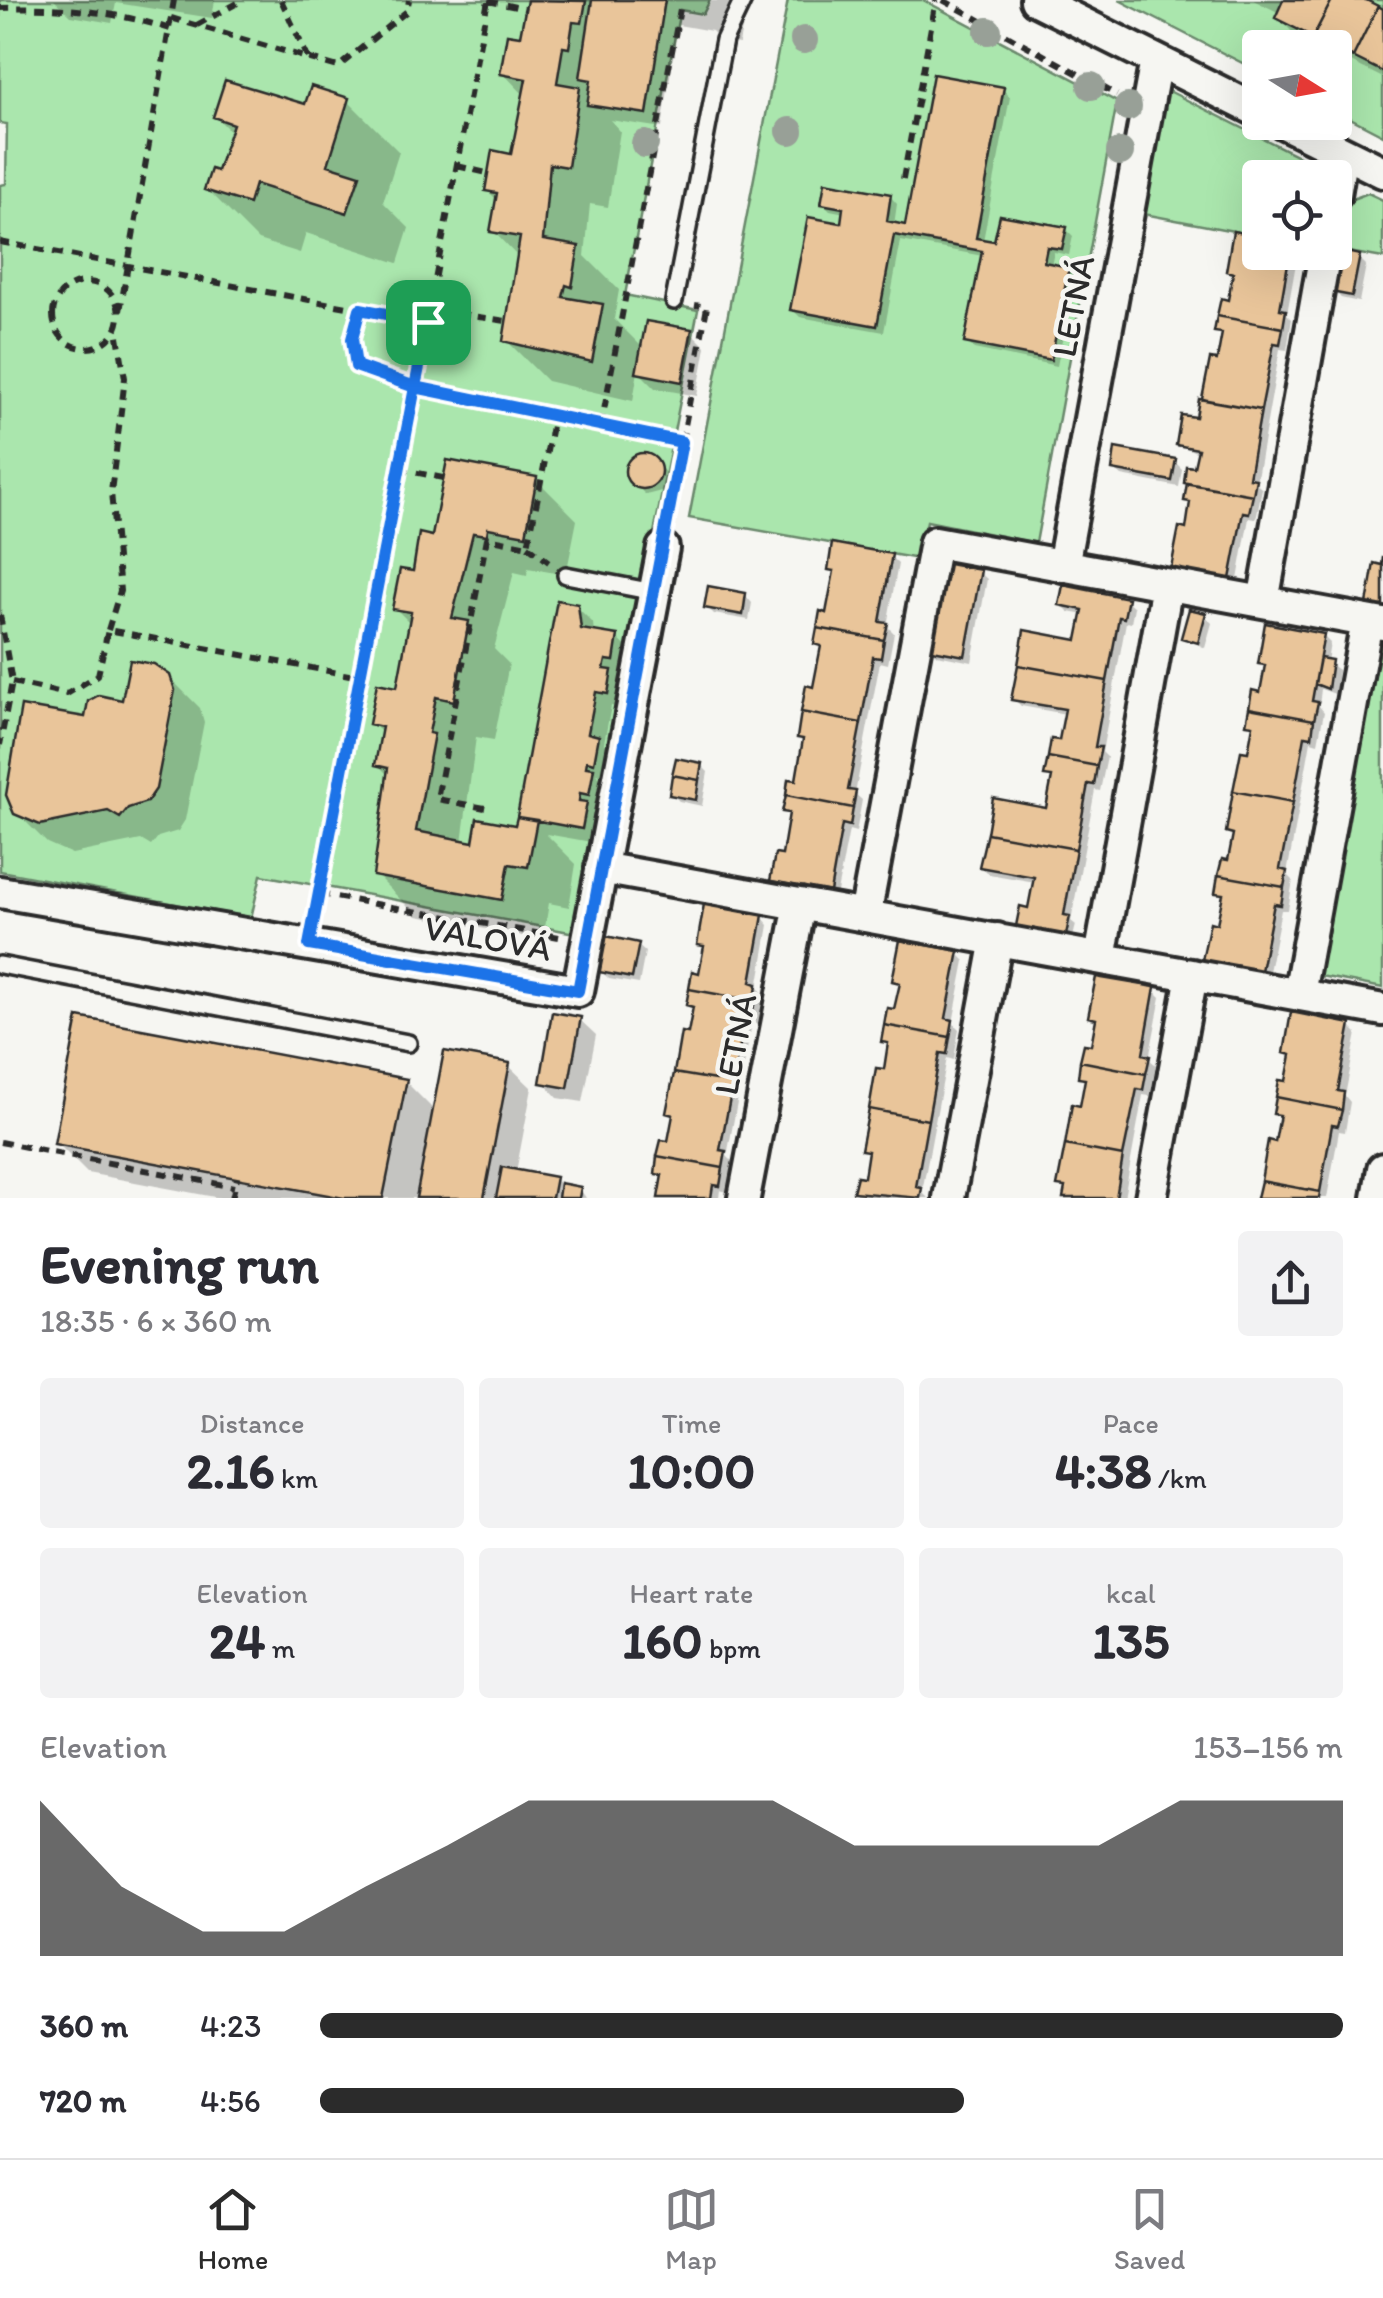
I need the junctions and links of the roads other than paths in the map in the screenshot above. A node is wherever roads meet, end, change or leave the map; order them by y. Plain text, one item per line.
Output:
1 (742, 0) edge
2 (1036, 0) edge
3 (1156, 60) junction
4 (1242, 103) edge
5 (1318, 140) edge
6 (1342, 152) junction
7 (1341, 160) edge
8 (1383, 172) edge
9 (1322, 270) edge
10 (674, 302) road end
11 (663, 548) road end
12 (1062, 566) junction
13 (566, 576) dead end
14 (1167, 585) junction
15 (654, 592) junction
16 (1263, 602) junction
17 (1375, 623) edge
18 (601, 868) junction
19 (0, 892) edge
20 (800, 904) junction
21 (864, 916) junction
22 (996, 940) junction
23 (1100, 958) junction
24 (0, 965) edge
25 (1192, 975) junction
26 (1300, 994) junction
27 (1383, 1010) edge
28 (408, 1043) dead end
29 (1383, 1169) edge
30 (744, 1198) edge
31 (949, 1198) edge
32 (1151, 1198) edge
33 (1378, 1198) edge

1 - 10 lane
2 - 3 street
3 - 4 street
3 - 12 street, LETNÁ
5 - 6 street
6 - 7 street
6 - 8 street
9 - 16 street
11 - 15 street, VALOVÁ
12 - 14 street
12 - 21 street
13 - 15 lane
14 - 16 street
14 - 23 street
15 - 18 street, VALOVÁ
16 - 17 street
17 - 26 street
18 - 19 street, VALOVÁ
18 - 20 street
20 - 21 street
20 - 30 street, LETNÁ
21 - 22 street
22 - 23 street
22 - 31 street
23 - 25 street
24 - 28 lane
25 - 26 street
25 - 32 street
26 - 27 street
29 - 33 street

